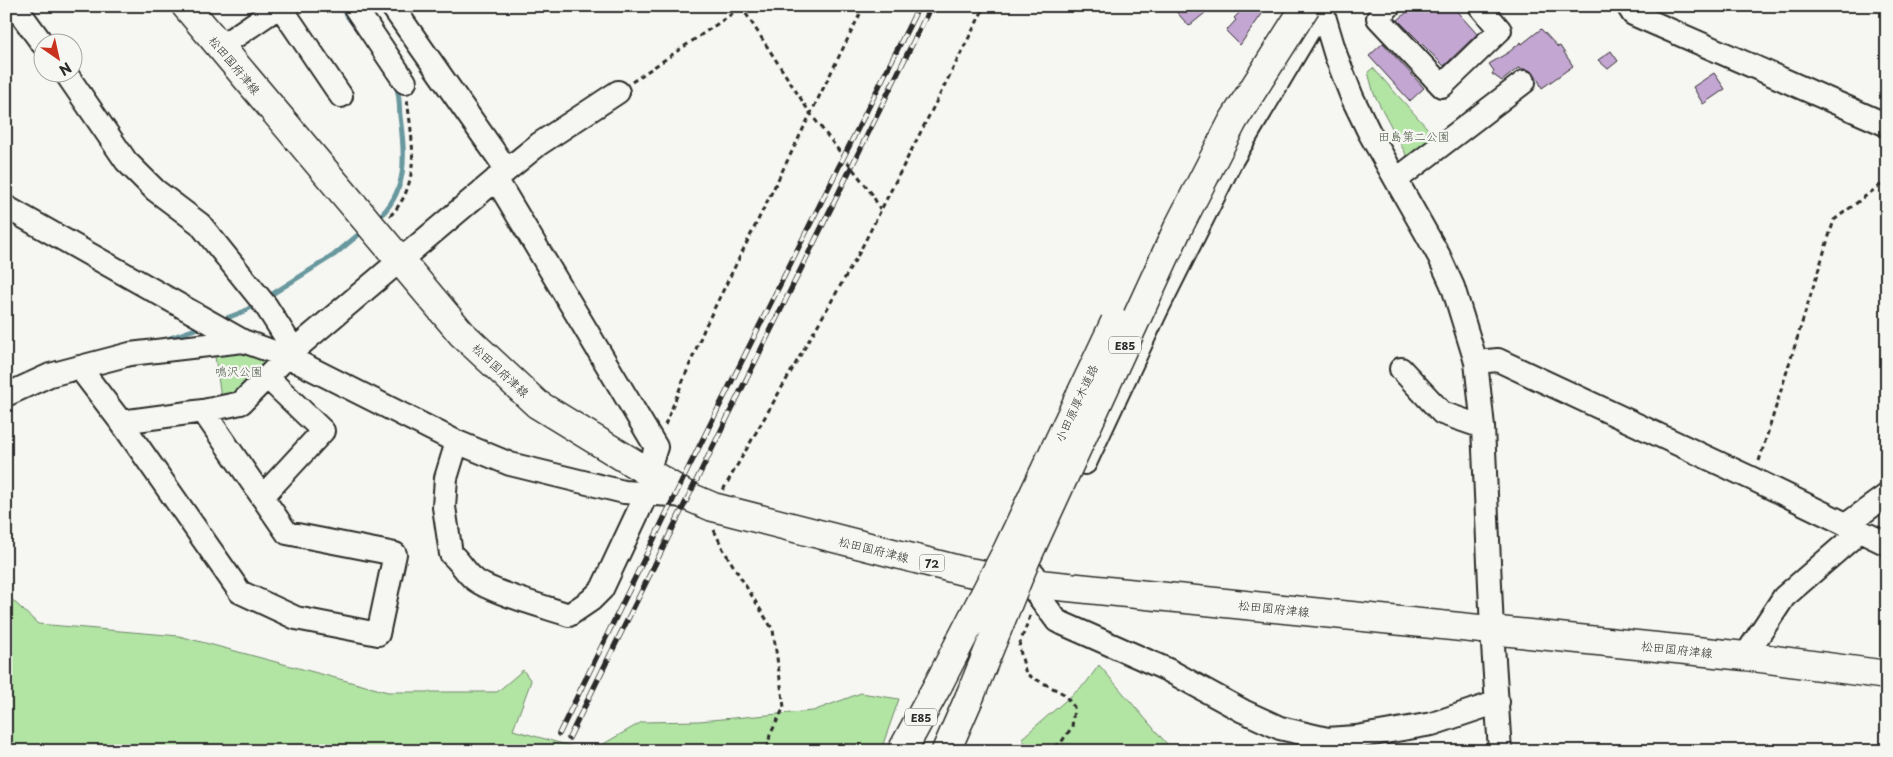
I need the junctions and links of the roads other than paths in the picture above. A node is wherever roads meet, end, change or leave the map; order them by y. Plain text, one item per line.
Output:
1 (14, 6) edge
2 (186, 6) edge
3 (280, 6) edge
4 (354, 6) edge
5 (392, 6) edge
6 (1284, 6) edge
7 (1389, 6) edge
8 (1480, 6) edge
9 (1628, 6) edge
10 (1318, 7) edge
11 (34, 32) edge
12 (220, 48) junction
13 (72, 82) edge
14 (405, 82) road end
15 (1524, 82) dead end
16 (618, 92) road end
17 (341, 96) dead end
18 (1887, 125) edge
19 (501, 174) junction
20 (1396, 180) junction
21 (6, 208) edge
22 (401, 260) junction
23 (243, 341) junction
24 (291, 353) junction
25 (1476, 362) junction
26 (79, 367) junction
27 (1401, 369) dead end
28 (267, 377) junction
29 (6, 394) edge
30 (203, 411) junction
31 (121, 422) junction
32 (1483, 427) junction
33 (457, 442) junction
34 (648, 482) junction
35 (1887, 495) edge
36 (262, 497) junction
37 (1852, 529) junction
38 (1887, 544) edge
39 (1029, 584) junction
40 (1492, 630) junction
41 (1745, 656) junction
42 (1887, 675) edge
43 (1498, 702) junction
44 (902, 751) edge
45 (946, 751) edge
46 (1500, 751) edge

1 - 11 street
2 - 12 main road, 松田国府津線 / 72
3 - 12 street
3 - 17 street
4 - 14 street
5 - 19 street
6 - 44 main road, 小田原厚木道路 / E85, bridge
7 - 8 street
9 - 18 street
10 - 20 street
10 - 39 street
10 - 45 main road, 小田原厚木道路 / E85, bridge
12 - 22 main road, 松田国府津線 / 72
13 - 24 street
15 - 20 street
16 - 19 street
19 - 22 street
19 - 34 street
20 - 25 street
21 - 23 street
22 - 24 street
22 - 34 main road, 松田国府津線 / 72
23 - 24 street
23 - 26 street
24 - 28 street
24 - 33 street
25 - 32 street
25 - 37 street
26 - 29 street
26 - 31 street
27 - 32 street
28 - 30 street
28 - 36 street
30 - 31 street
30 - 36 street
31 - 36 street
32 - 40 street
33 - 34 street
33 - 34 street
34 - 39 main road, 松田国府津線 / 72
35 - 37 street
37 - 38 street
37 - 41 street
39 - 40 main road, 松田国府津線 / 72
39 - 43 street
40 - 41 main road, 松田国府津線 / 72
40 - 43 street
41 - 42 main road, 松田国府津線 / 72
43 - 46 street

